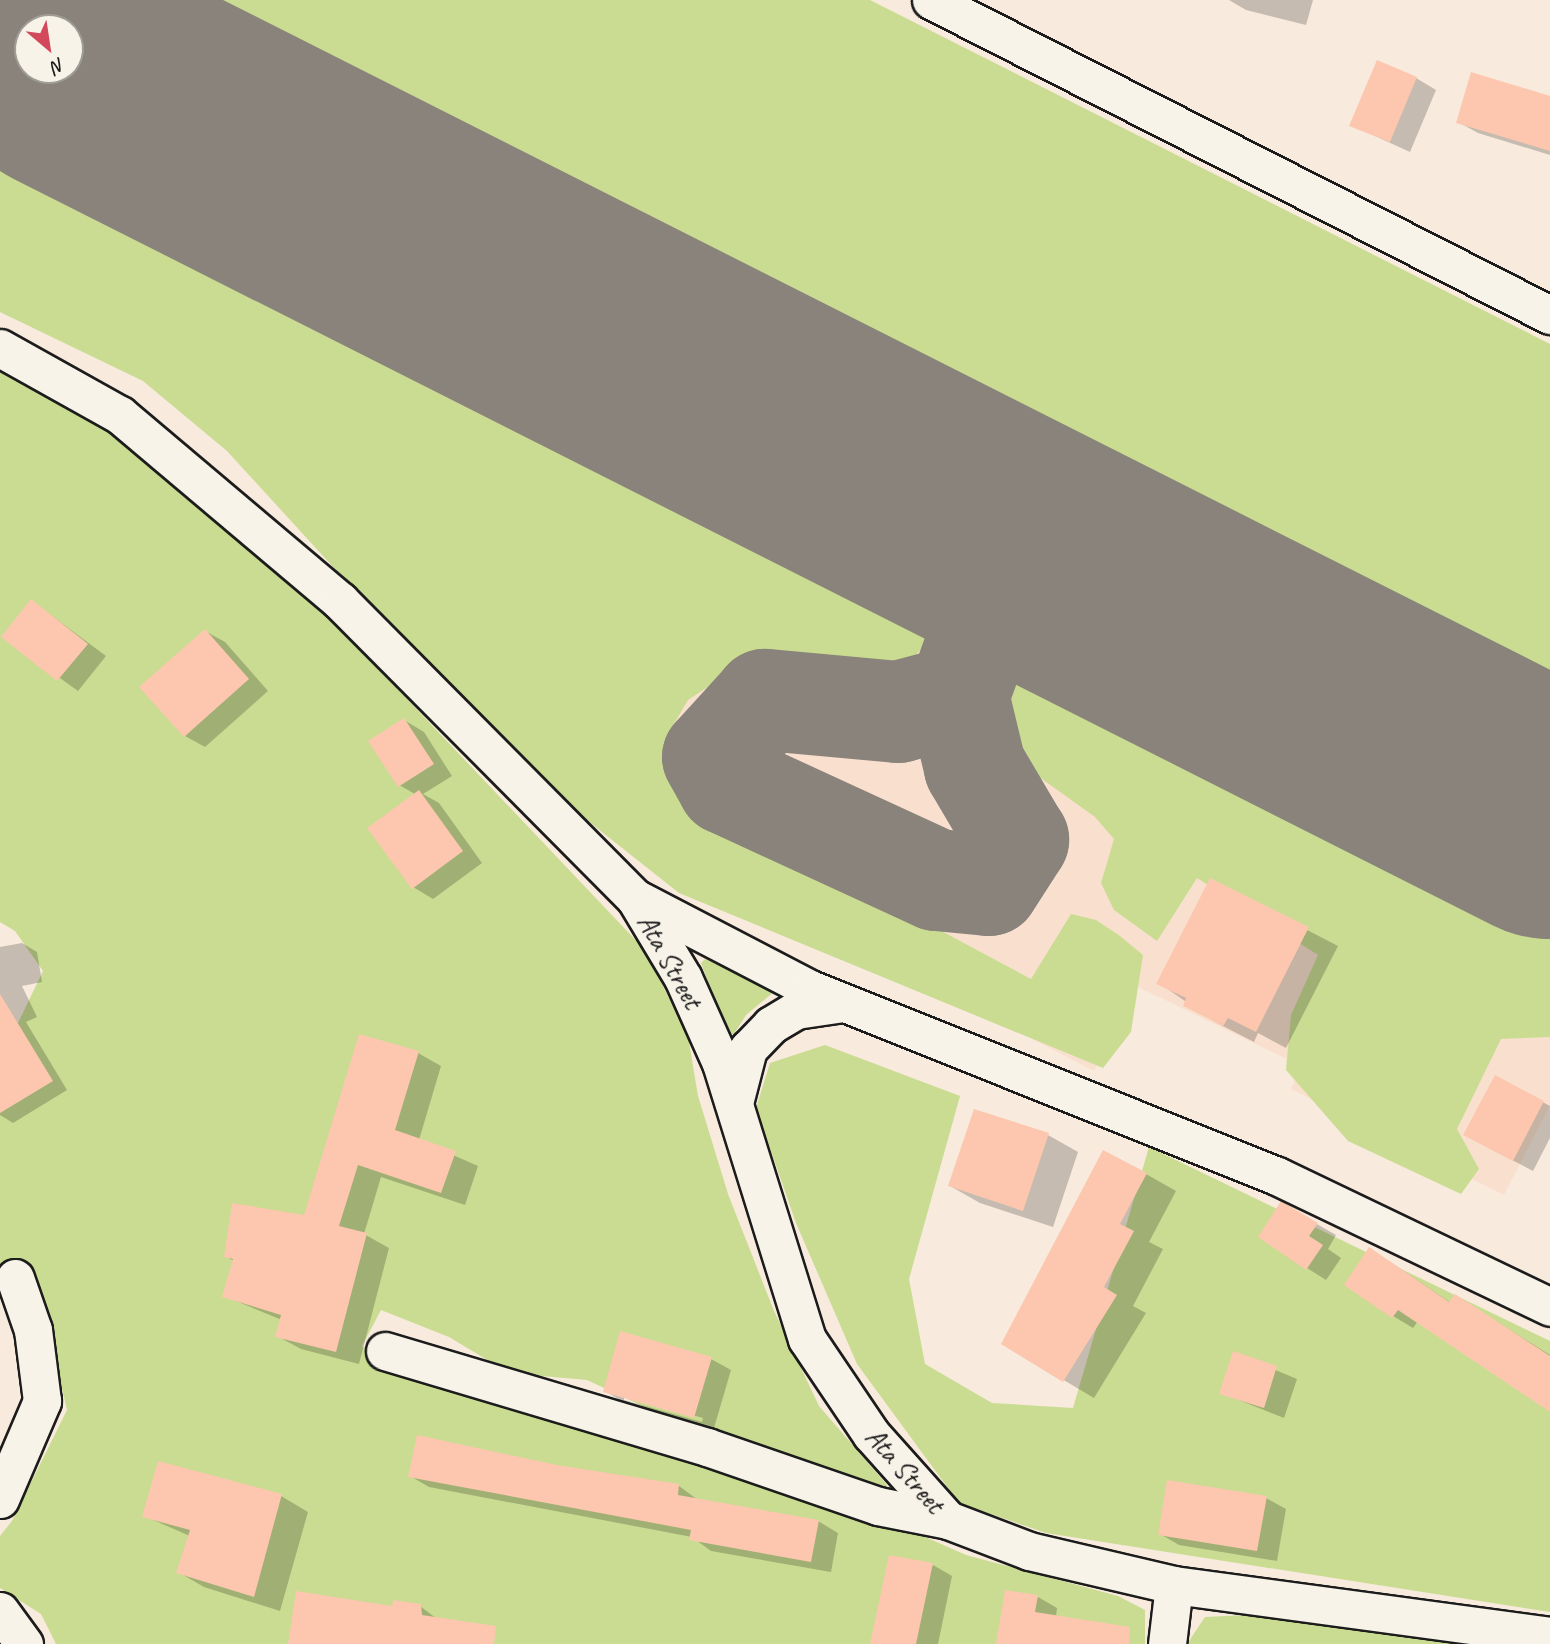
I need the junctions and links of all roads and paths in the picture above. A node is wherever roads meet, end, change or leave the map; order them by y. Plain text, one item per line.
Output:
1 (931, 0) edge
2 (1550, 315) edge
3 (0, 348) edge
4 (635, 898) junction
5 (844, 1003) junction
6 (733, 1107) junction
7 (15, 1278) dead end
8 (1550, 1307) edge
9 (385, 1351) dead end
10 (0, 1499) edge
11 (948, 1520) junction
12 (1174, 1585) junction
13 (0, 1611) edge
14 (1550, 1636) edge
15 (24, 1644) edge
16 (1167, 1644) edge

1 - 2 street
3 - 4 street
4 - 5 street
4 - 6 street, Ata Street
5 - 6 street
5 - 8 street
6 - 11 street, Ata Street
7 - 10 street
9 - 11 street
11 - 12 street, Ata Street
12 - 14 street, Ata Street
12 - 16 street
13 - 15 street

